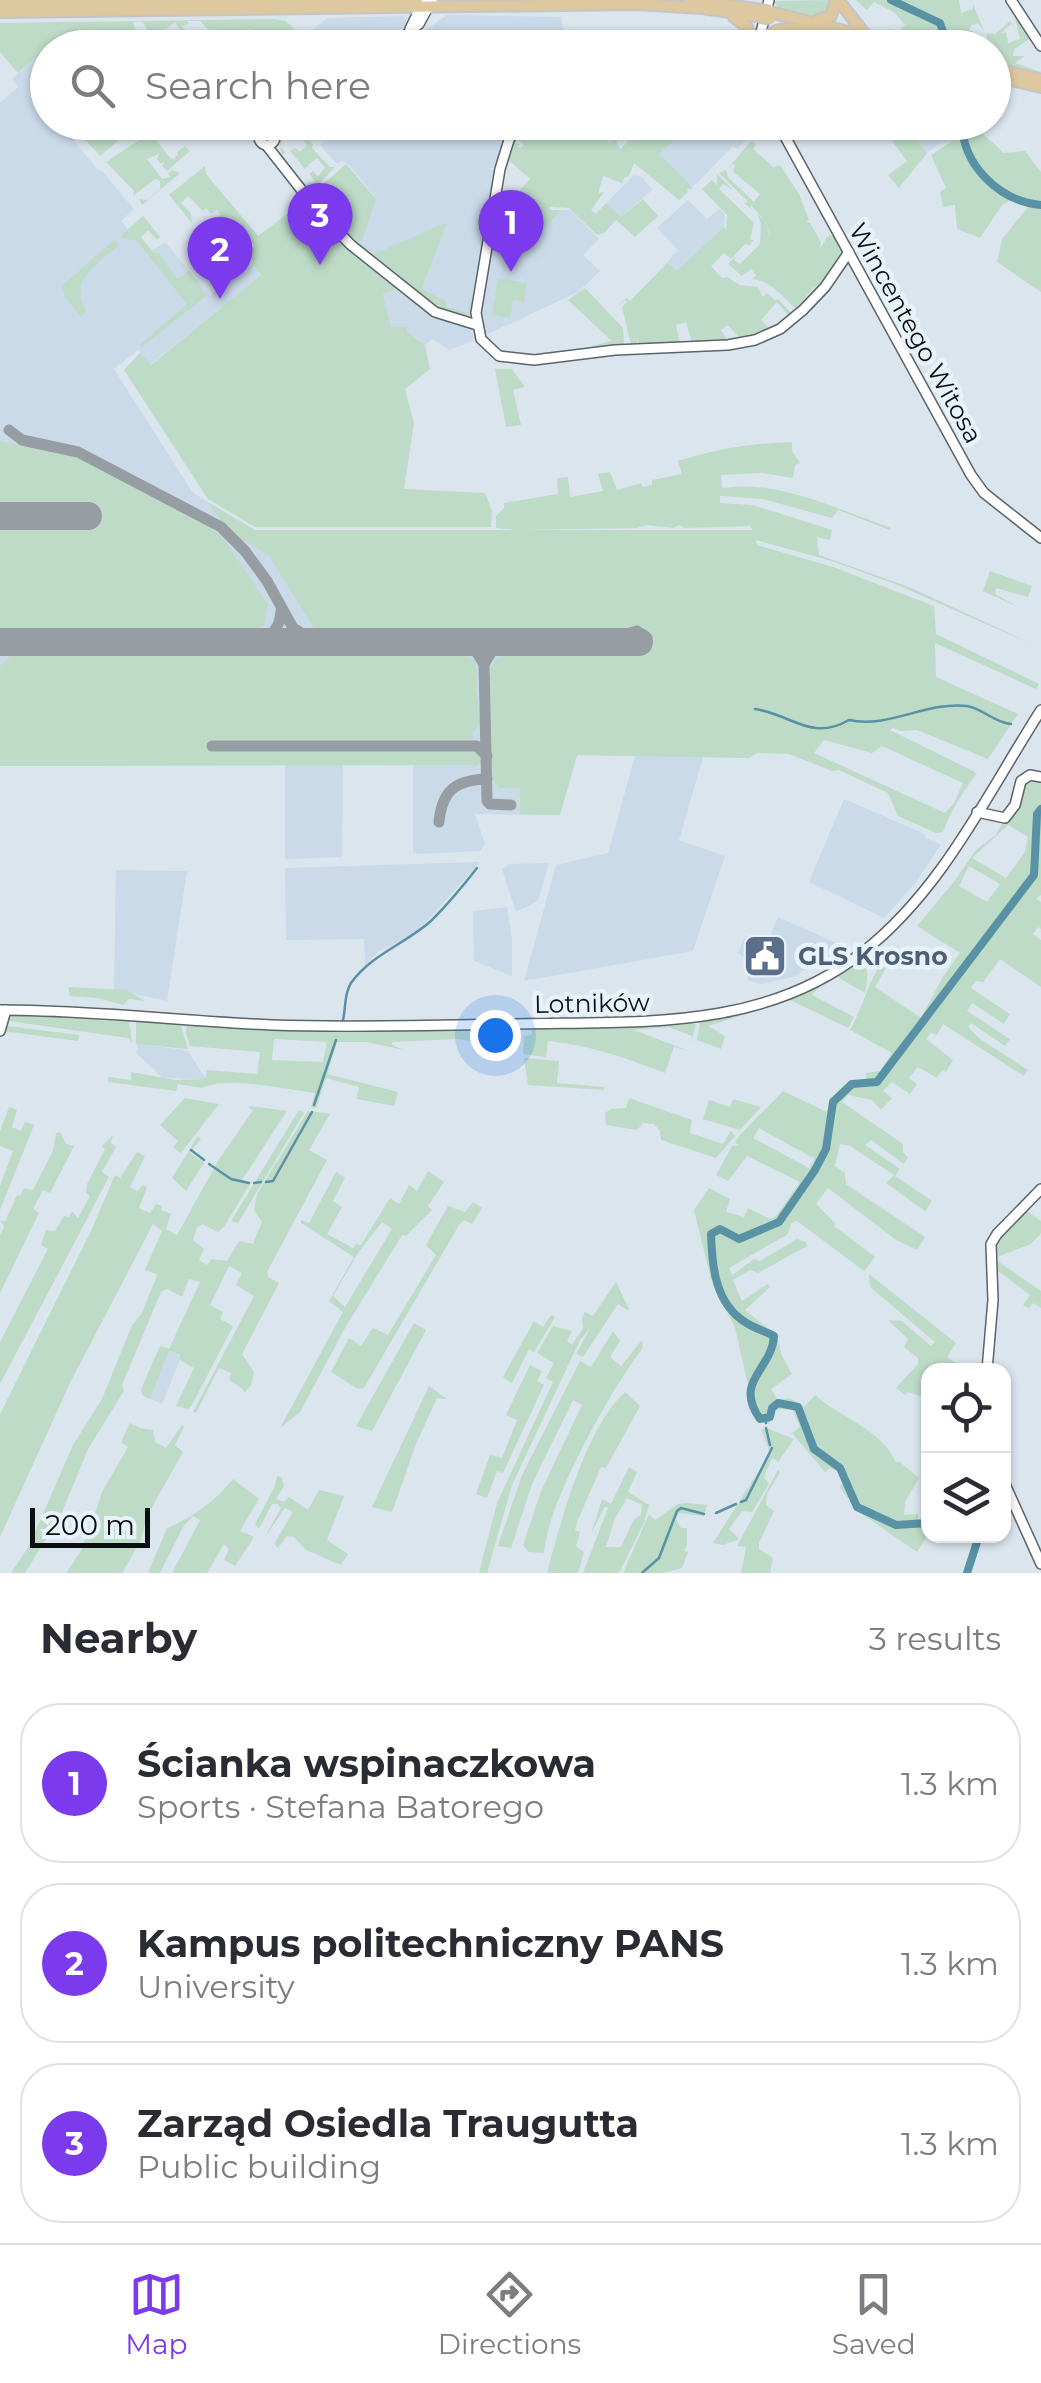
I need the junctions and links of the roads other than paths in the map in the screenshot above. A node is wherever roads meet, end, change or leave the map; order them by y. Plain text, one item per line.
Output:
1 (690, 0) edge
2 (837, 0) edge
3 (1011, 0) edge
4 (424, 3) edge
5 (0, 8) edge
6 (395, 8) junction
7 (723, 11) junction
8 (770, 11) edge
9 (757, 13) junction
10 (809, 22) junction
11 (410, 28) joint
12 (748, 30) edge
13 (820, 30) edge
14 (842, 30) edge
15 (862, 30) edge
16 (1041, 46) edge
17 (1011, 74) edge
18 (1011, 79) edge
19 (1041, 84) edge
20 (273, 140) edge
21 (509, 140) edge
22 (788, 140) edge
23 (848, 252) junction
24 (476, 322) junction
25 (1041, 538) edge
26 (1041, 710) edge
27 (1041, 777) edge
28 (977, 812) junction
29 (3, 1010) edge
30 (0, 1031) edge
31 (1041, 1188) edge
32 (988, 1363) edge
33 (1011, 1498) edge
34 (1041, 1564) edge

1 - 9 main road
2 - 10 main road
2 - 15 main road
3 - 16 street
4 - 5 main road
4 - 6 main road
4 - 7 main road
4 - 11 street
5 - 6 main road
6 - 11 street
7 - 9 main road
7 - 12 main road
8 - 9 main road, bridge
8 - 10 main road
8 - 13 main road
10 - 14 main road
17 - 19 main road
18 - 19 main road
20 - 24 street
21 - 24 street
22 - 23 street, Wincentego Witosa
23 - 24 street
23 - 25 street, Wincentego Witosa
26 - 28 street, Lotników
27 - 28 street
28 - 29 street, Lotników
29 - 30 street, Lotników
31 - 32 street
33 - 34 street

